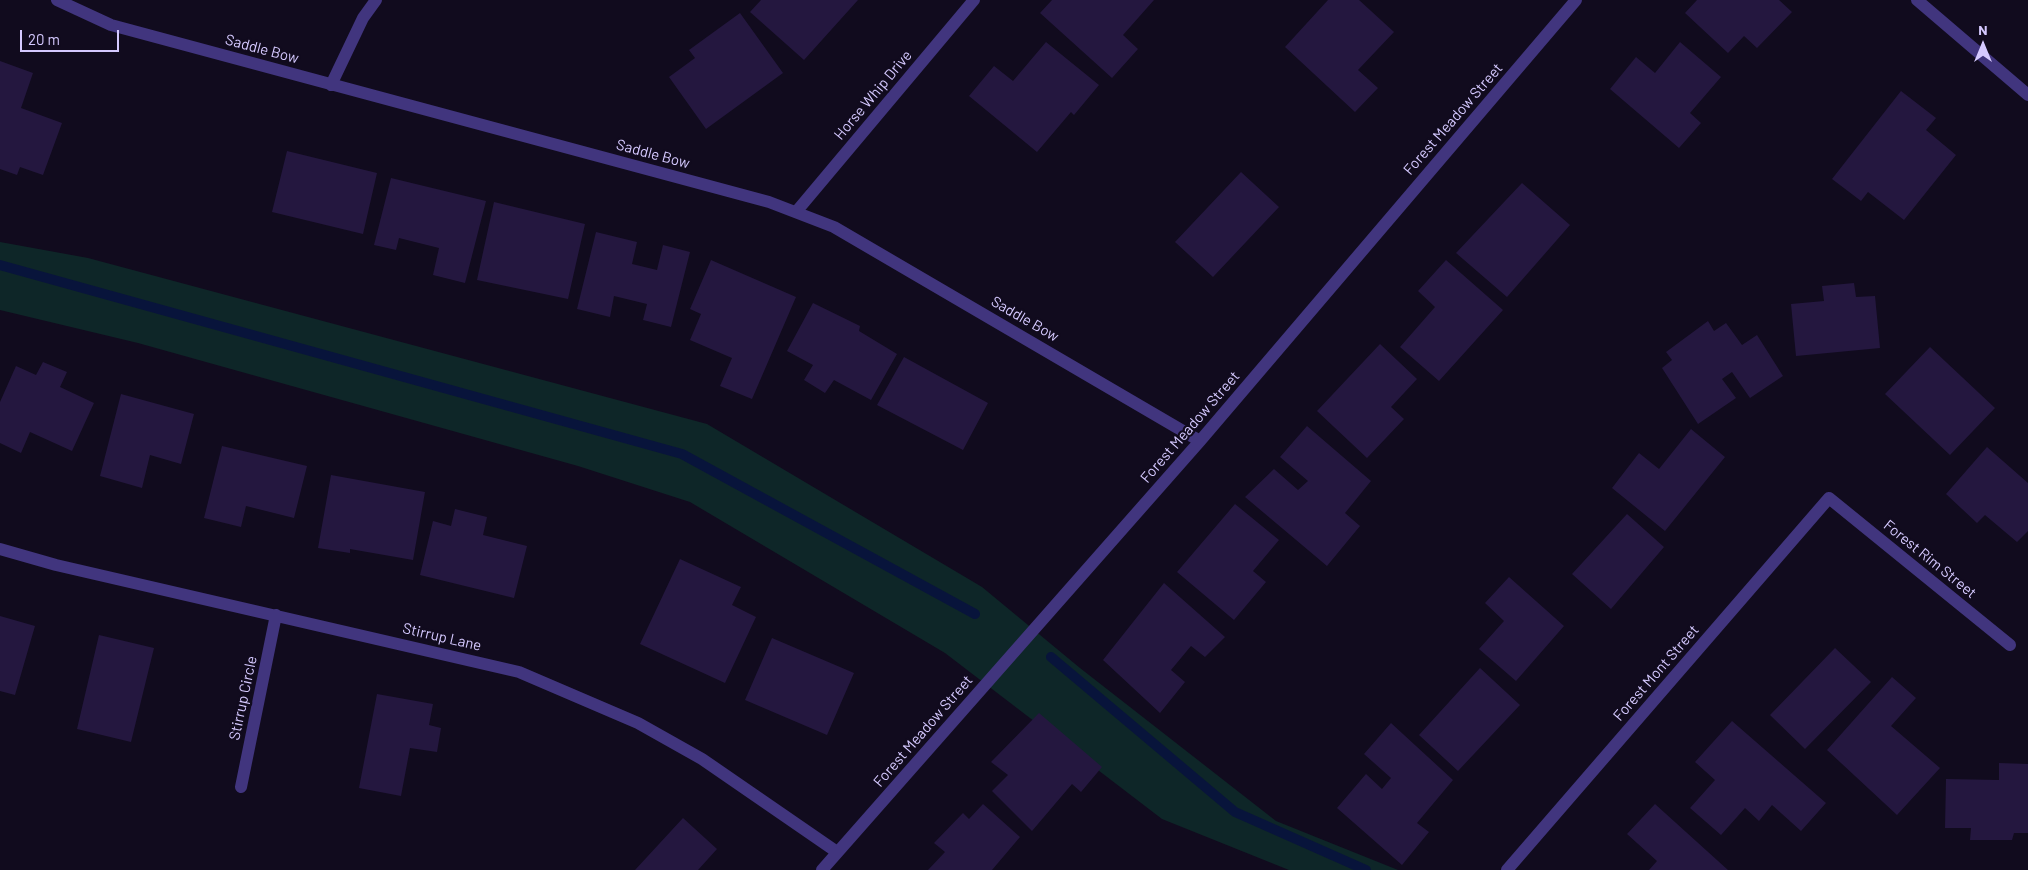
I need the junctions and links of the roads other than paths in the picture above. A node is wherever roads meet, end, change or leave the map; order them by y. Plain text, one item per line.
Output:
1 (57, 0) edge
2 (376, 0) edge
3 (974, 0) edge
4 (1576, 0) edge
5 (1917, 0) edge
6 (331, 85) junction
7 (2028, 95) edge
8 (796, 212) junction
9 (1200, 441) junction
10 (1829, 498) joint
11 (0, 549) edge
12 (276, 615) junction
13 (2010, 645) dead end
14 (241, 787) dead end
15 (837, 852) junction
16 (822, 870) edge
17 (1507, 870) edge

1 - 6 street, Saddle Bow
2 - 6 street
3 - 8 street, Horse Whip Drive
4 - 9 street, Forest Meadow Street
5 - 7 street
6 - 8 street, Saddle Bow
8 - 9 street, Saddle Bow
9 - 15 street, Forest Meadow Street
10 - 13 street, Forest Rim Street
10 - 17 street, Forest Mont Street
11 - 12 street, Stirrup Lane
12 - 14 street, Stirrup Circle
12 - 15 street, Stirrup Lane
15 - 16 street, Forest Meadow Street

